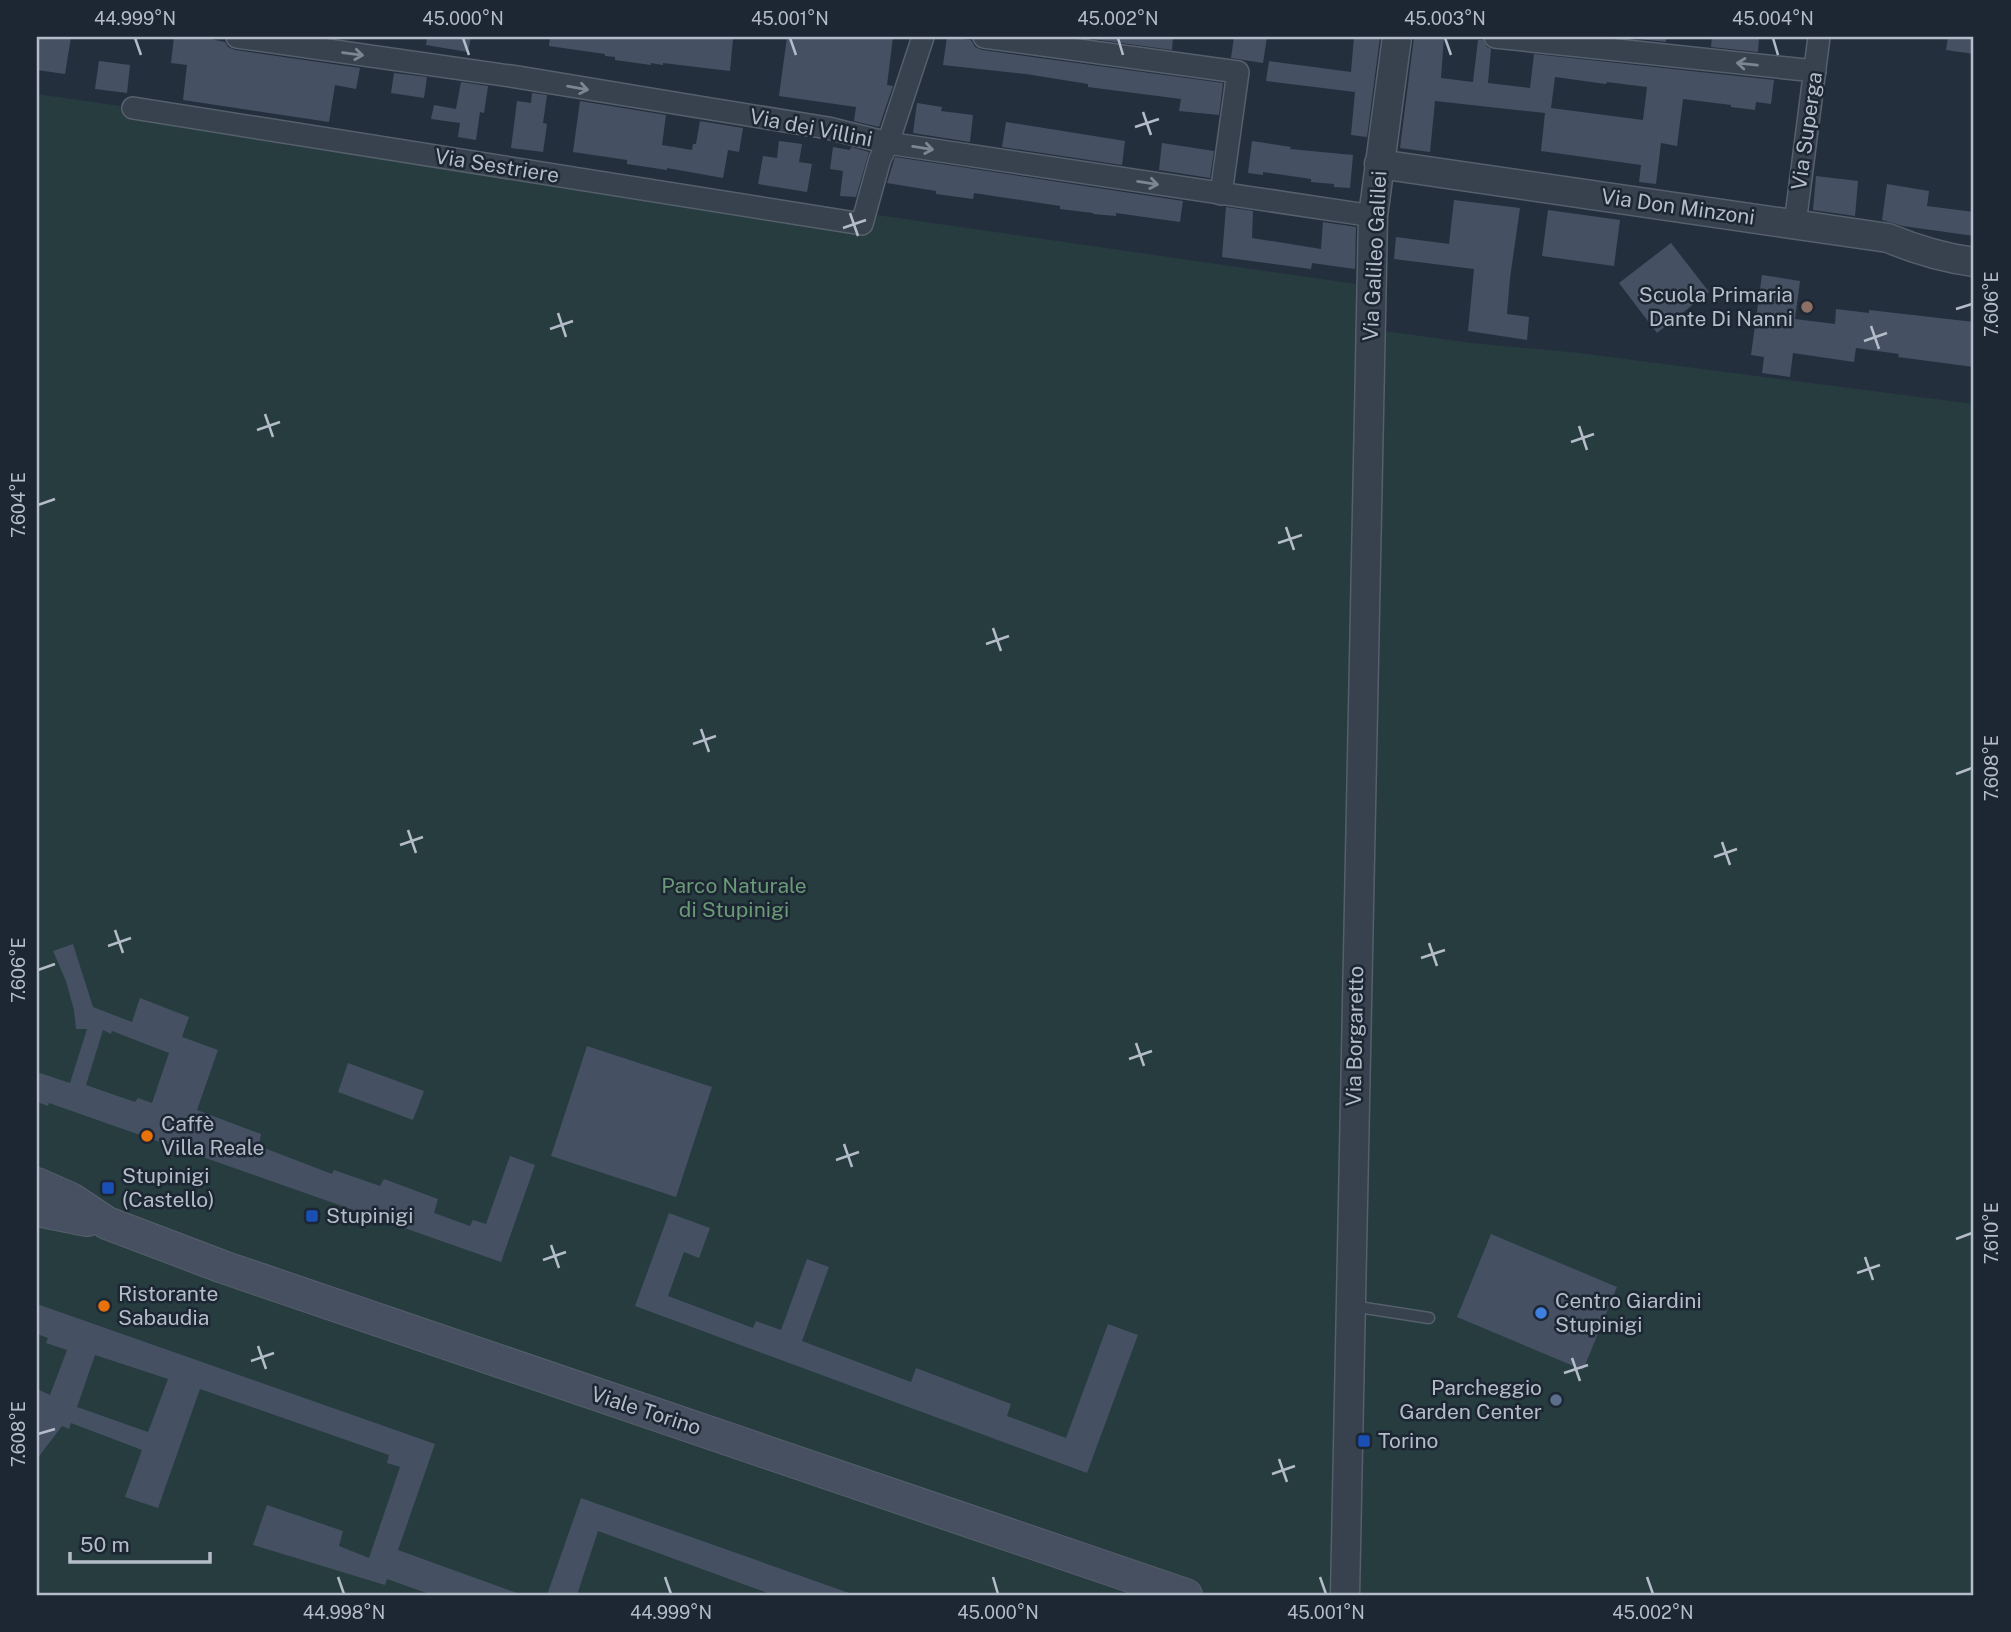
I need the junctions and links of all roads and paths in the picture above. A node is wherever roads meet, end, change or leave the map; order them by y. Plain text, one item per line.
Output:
1 (245, 37) edge
2 (923, 37) edge
3 (984, 37) edge
4 (1397, 37) edge
5 (1495, 37) edge
6 (1819, 37) edge
7 (313, 43) edge
8 (1815, 71) junction
9 (133, 108) dead end
10 (888, 143) junction
11 (1379, 164) junction
12 (1221, 194) junction
13 (1373, 216) junction
14 (1795, 225) junction
15 (1974, 262) edge
16 (1366, 477) joint
17 (37, 1184) edge
18 (37, 1210) edge
19 (107, 1223) junction
20 (1350, 1306) junction
21 (1429, 1318) dead end
22 (1186, 1595) edge
23 (1345, 1595) edge

1 - 7 street, Via dei Villini
2 - 10 street
3 - 12 street
4 - 11 street, Via Galileo Galilei
8 -> 5 street
6 - 8 street, Via Superga
7 -> 10 street, Via dei Villini
8 - 14 street, Via Superga
9 - 10 street, Via Sestriere
10 -> 12 street, Via dei Villini
11 - 13 street, Via Galileo Galilei
11 - 14 street, Via Don Minzoni
12 - 13 street, Via dei Villini
13 - 16 street, Via Galileo Galilei
14 - 15 street, Via Don Minzoni
16 - 20 street, Via Borgaretto
17 - 19 main road
18 - 19 main road
19 - 22 main road, Viale Torino
20 - 21 lane
20 - 23 street, Via Borgaretto

